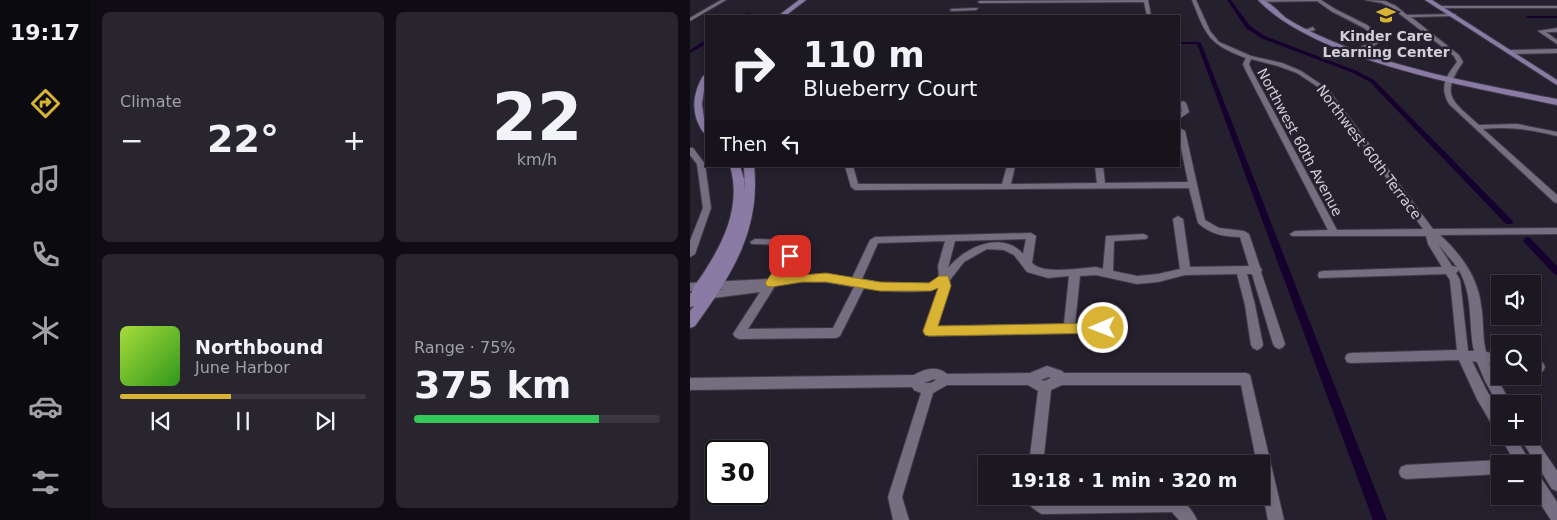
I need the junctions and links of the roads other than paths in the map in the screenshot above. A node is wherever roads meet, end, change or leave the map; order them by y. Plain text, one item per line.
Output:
1 (718, 0) edge
2 (803, 0) edge
3 (809, 0) edge
4 (1146, 0) edge
5 (1194, 0) edge
6 (1261, 0) edge
7 (1269, 0) edge
8 (1317, 0) edge
9 (1367, 0) edge
10 (1428, 0) edge
11 (1434, 0) edge
12 (981, 1) edge
13 (1375, 1) edge
14 (1445, 7) junction
15 (1557, 7) edge
16 (976, 9) junction
17 (952, 10) dead end
18 (782, 15) edge
19 (788, 15) edge
20 (973, 15) edge
21 (1149, 15) edge
22 (1454, 15) junction
23 (1406, 16) junction
24 (690, 20) edge
25 (1309, 30) junction
26 (1557, 30) edge
27 (1557, 42) edge
28 (1358, 50) junction
29 (1514, 52) junction
30 (1557, 52) edge
31 (1249, 57) junction
32 (1451, 76) junction
33 (1557, 78) edge
34 (705, 83) edge
35 (1557, 83) edge
36 (1557, 98) edge
37 (1557, 102) edge
38 (1183, 103) dead end
39 (1180, 117) edge
40 (1477, 127) junction
41 (705, 128) edge
42 (1180, 130) edge
43 (1557, 134) edge
44 (690, 150) edge
45 (693, 160) edge
46 (750, 167) edge
47 (849, 167) edge
48 (1011, 167) edge
49 (1099, 167) edge
50 (736, 168) edge
51 (1192, 185) junction
52 (1006, 186) junction
53 (1101, 186) junction
54 (1557, 200) edge
55 (1178, 219) dead end
56 (1557, 231) edge
57 (1430, 232) junction
58 (1334, 233) junction
59 (1295, 234) dead end
60 (1143, 237) dead end
61 (951, 238) junction
62 (755, 242) dead end
63 (690, 254) edge
64 (1027, 264) junction
65 (1464, 269) junction
66 (1241, 270) junction
67 (1257, 270) junction
68 (1450, 270) junction
69 (1185, 271) junction
70 (1075, 273) junction
71 (1108, 274) junction
72 (1323, 275) dead end
73 (944, 280) junction
74 (858, 282) junction
75 (771, 283) junction
76 (699, 293) edge
77 (690, 322) edge
78 (1103, 328) dead end
79 (1069, 329) junction
80 (1279, 344) dead end
81 (1257, 345) dead end
82 (1463, 355) junction
83 (1481, 355) junction
84 (1491, 357) edge
85 (1351, 358) dead end
86 (1031, 379) junction
87 (1061, 379) junction
88 (690, 384) edge
89 (922, 385) junction
90 (1045, 387) junction
91 (1500, 395) edge
92 (1491, 409) edge
93 (1037, 455) edge
94 (1491, 467) edge
95 (1541, 468) edge
96 (1406, 472) dead end
97 (1557, 484) edge
98 (1541, 491) edge
99 (1041, 505) edge
100 (1108, 505) edge
101 (1176, 505) edge
102 (1557, 516) edge
103 (901, 520) edge
104 (1189, 520) edge
105 (1276, 520) edge

1 - 24 street
2 - 18 street
3 - 19 street
4 - 12 street
4 - 21 street
5 - 31 street, Northwest 60th Avenue
6 - 7 street
6 - 25 street
7 - 8 street
7 - 25 street
8 - 28 street
9 - 13 street
10 - 14 street
11 - 14 street
12 - 16 street
13 - 23 street
14 - 15 street
14 - 22 street
14 - 29 street
16 - 17 street
16 - 20 street
22 - 23 street
22 - 29 street
23 - 32 street
25 - 28 street
26 - 27 street
28 - 32 street
29 - 30 street
29 - 33 street
29 - 35 street
31 - 57 street, Northwest 60th Terrace
31 - 58 street, Northwest 60th Avenue
32 - 36 street
32 - 37 street
32 - 40 street
34 - 41 street
38 - 39 street
40 - 43 street
40 - 54 street
42 - 51 street
44 - 45 street
45 - 63 street
46 - 50 street
46 - 76 street
47 - 52 street
48 - 52 street
49 - 53 street
50 - 76 street
51 - 53 street
51 - 67 street
52 - 53 street
55 - 69 street
56 - 57 street
57 - 58 street
57 - 65 street, Northwest 60th Terrace
57 - 68 street, Northwest 60th Terrace
58 - 59 street
60 - 71 street
61 - 64 street
61 - 73 street
61 - 74 street
62 - 75 street
64 - 70 street
64 - 73 street
65 - 68 street
65 - 83 street, Northwest 60th Terrace
66 - 67 street
66 - 69 street
66 - 81 street
67 - 80 street
68 - 72 street
68 - 82 street, Northwest 60th Terrace
69 - 71 street
70 - 71 street
70 - 79 street
73 - 74 street
73 - 79 street
74 - 75 street
74 - 75 street
75 - 76 street
76 - 77 street
78 - 79 street
82 - 83 street
82 - 85 street
82 - 92 street, Northwest 60th Terrace
83 - 84 street
83 - 91 street, Northwest 60th Terrace
86 - 87 street
86 - 89 street
86 - 90 street
87 - 90 street
87 - 105 street
88 - 89 street
89 - 103 street
90 - 93 street
94 - 96 street
95 - 97 street
98 - 102 street
99 - 100 street
101 - 104 street

